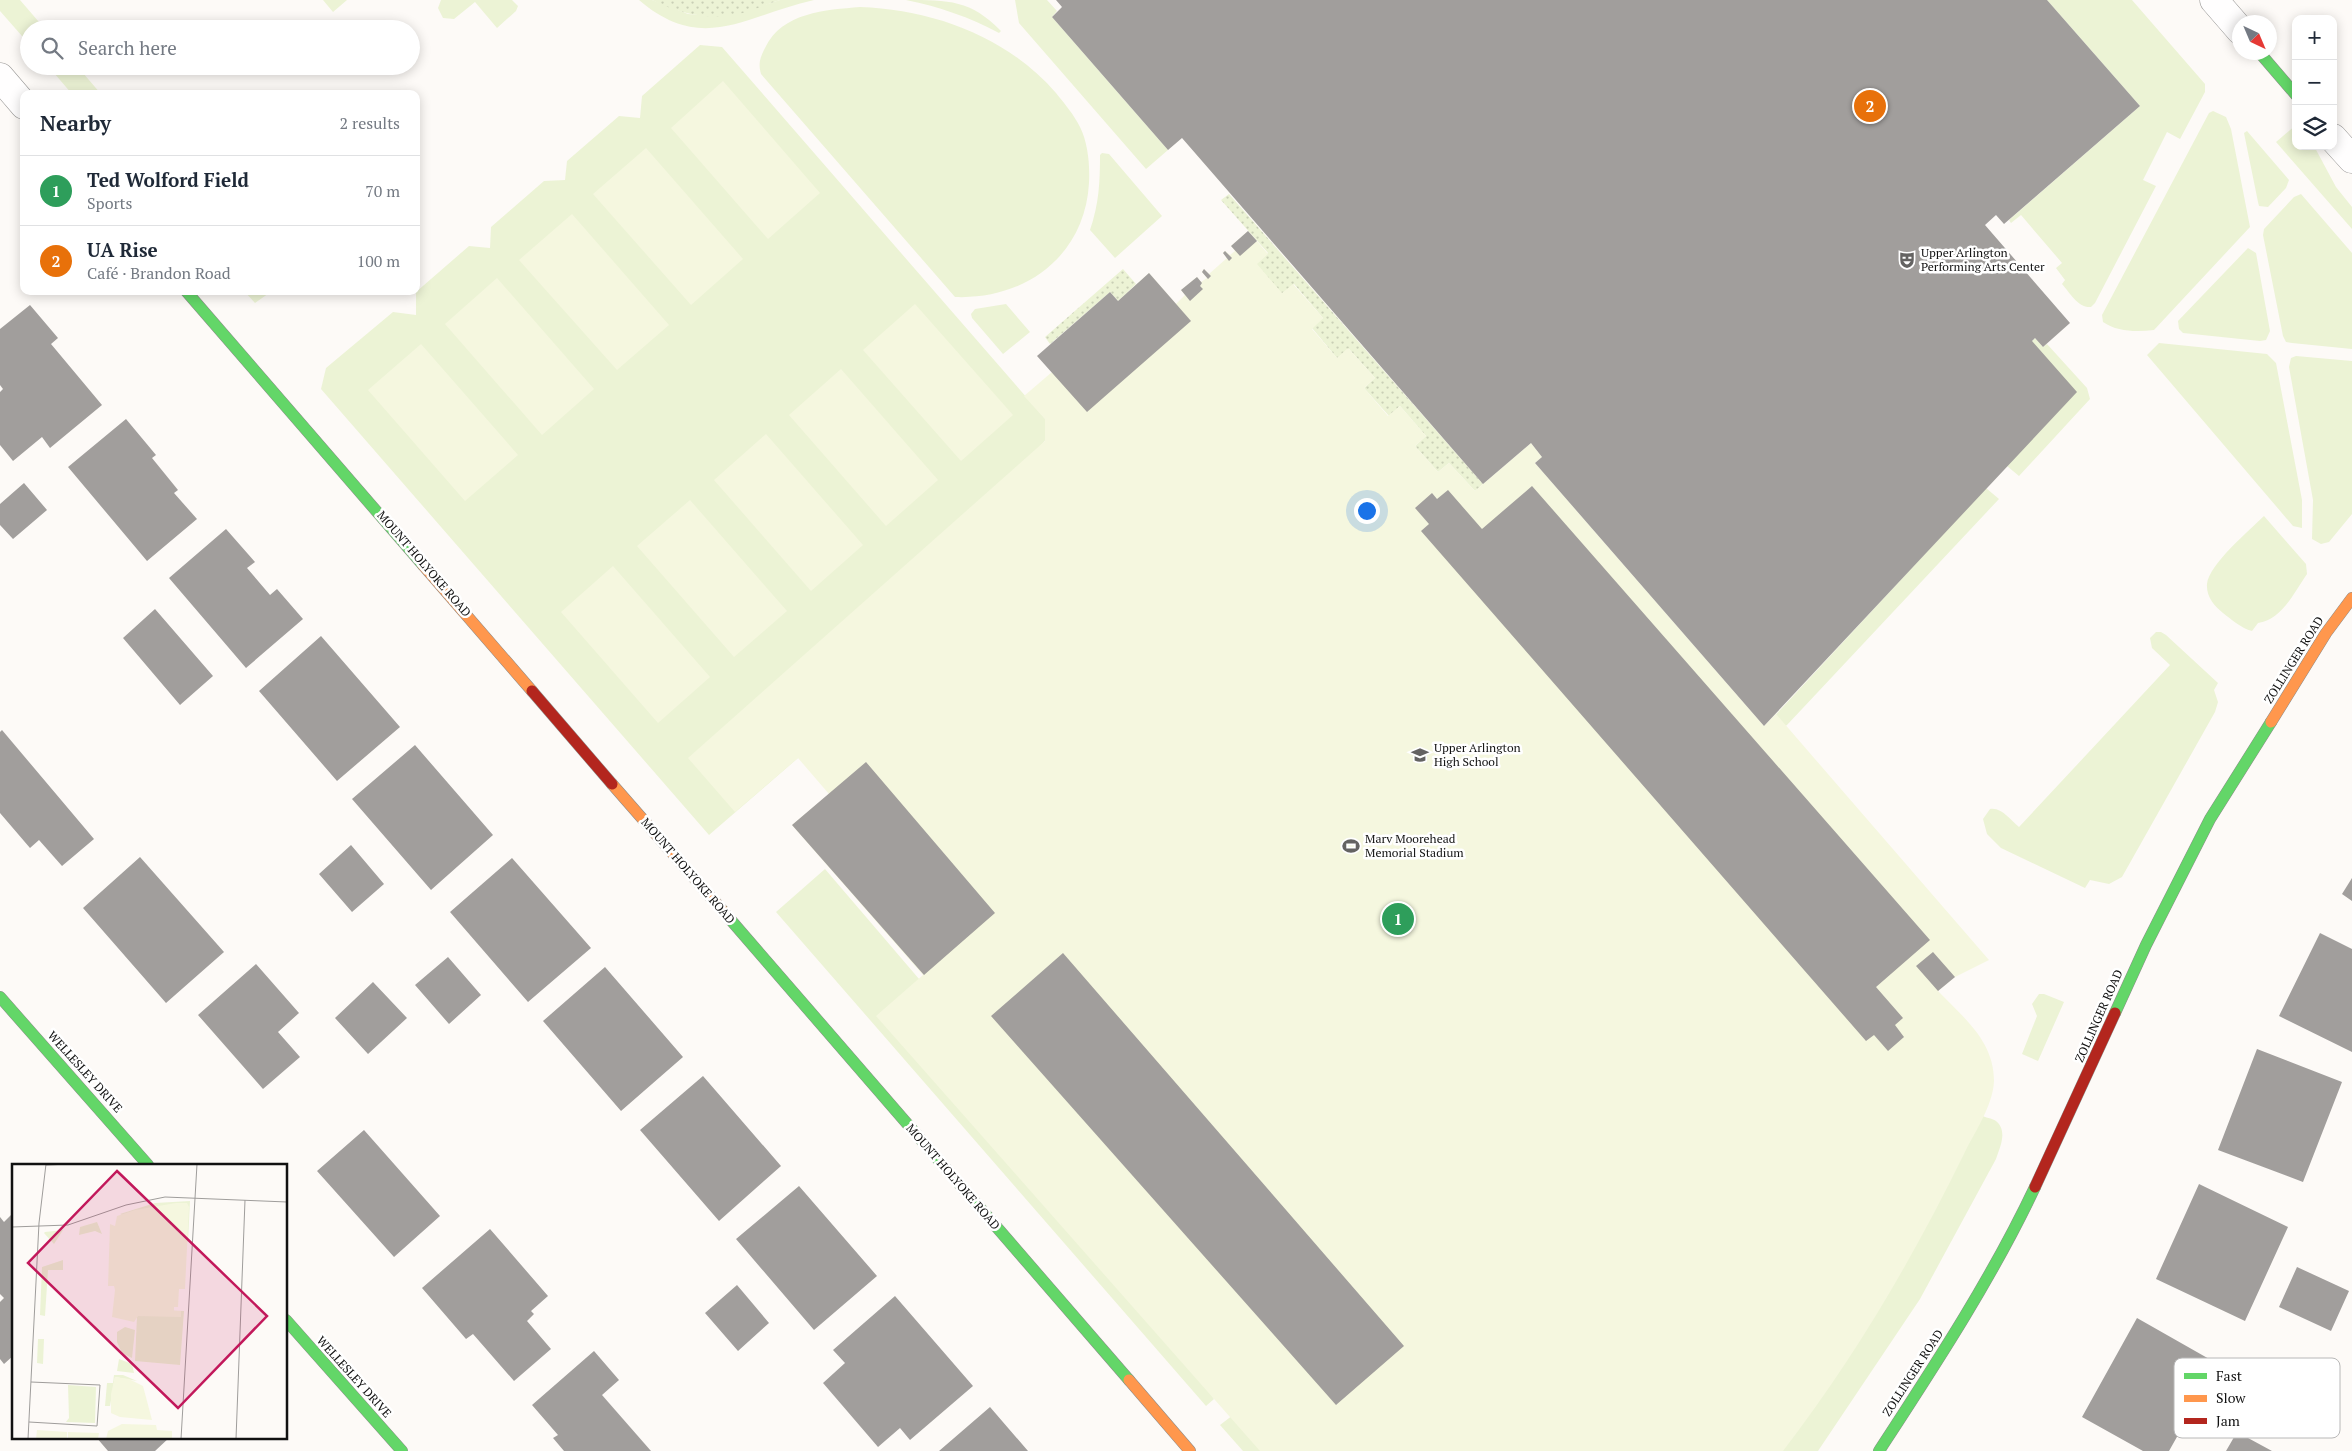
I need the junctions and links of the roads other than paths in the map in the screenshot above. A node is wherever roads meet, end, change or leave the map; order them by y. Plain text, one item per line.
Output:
1 (2214, 0) edge
2 (2232, 21) edge
3 (2266, 60) edge
4 (0, 77) edge
5 (2292, 89) edge
6 (20, 100) edge
7 (2337, 142) edge
8 (2352, 159) edge
9 (189, 295) edge
10 (2352, 598) edge
11 (0, 997) edge
12 (147, 1164) edge
13 (288, 1322) edge
14 (402, 1451) edge
15 (1190, 1451) edge
16 (1879, 1451) edge

1 - 2 street
3 - 5 street
4 - 6 street
7 - 8 street
9 - 15 street, MOUNT HOLYOKE ROAD
10 - 16 street, ZOLLINGER ROAD
11 - 12 street, WELLESLEY DRIVE
13 - 14 street, WELLESLEY DRIVE

